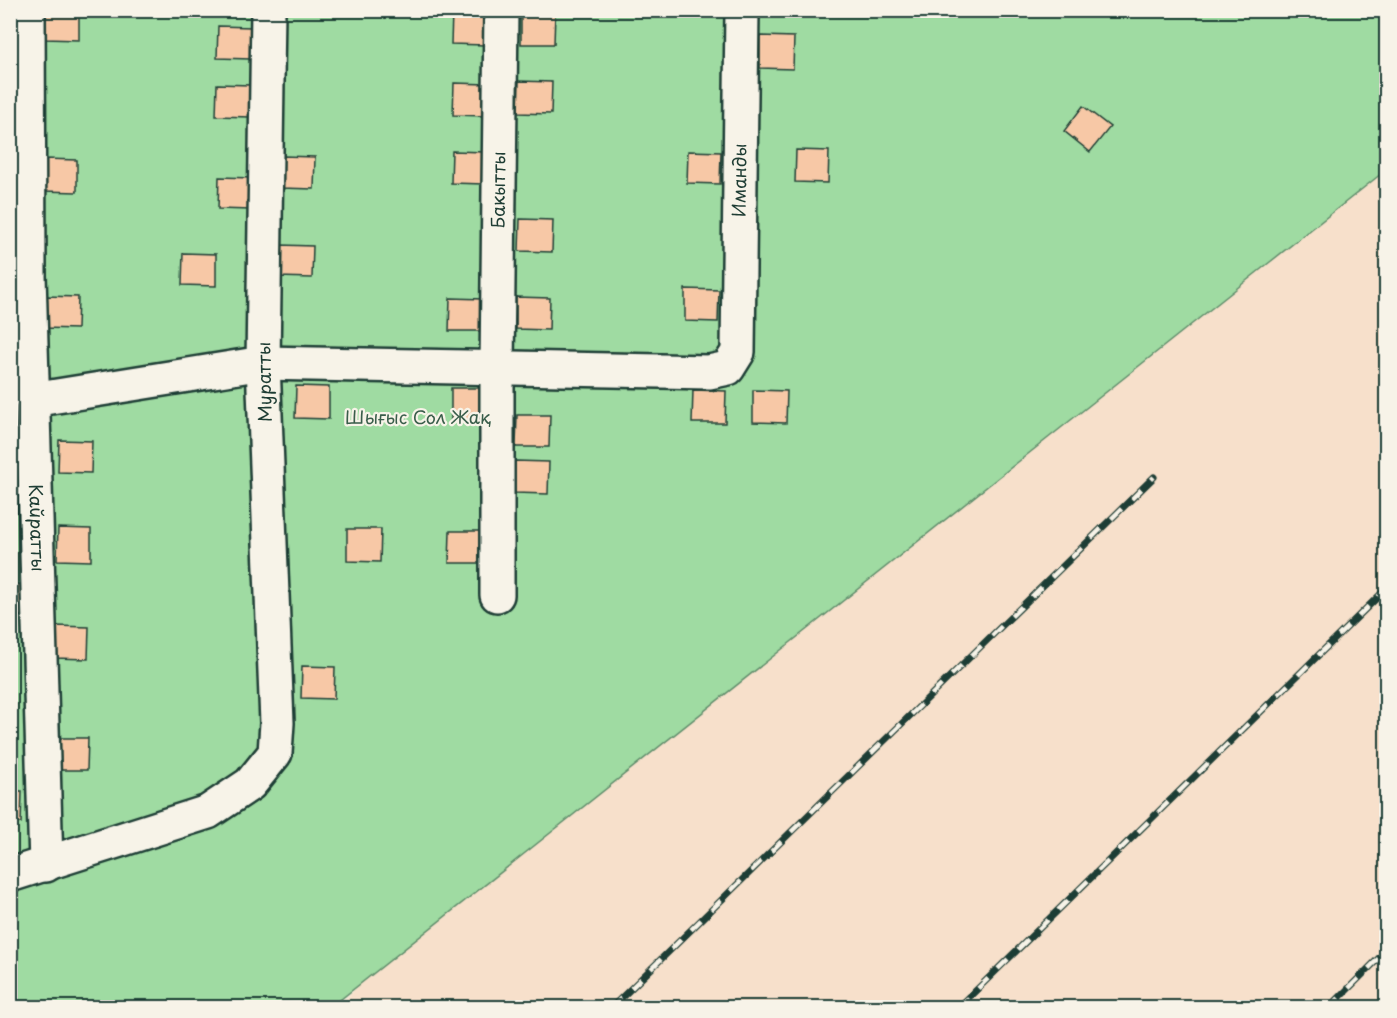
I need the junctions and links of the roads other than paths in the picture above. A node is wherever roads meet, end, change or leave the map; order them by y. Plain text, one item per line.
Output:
1 (28, 10) edge
2 (268, 10) edge
3 (501, 10) edge
4 (742, 10) edge
5 (263, 363) junction
6 (497, 368) junction
7 (32, 400) junction
8 (497, 595) dead end
9 (46, 865) junction
10 (10, 875) edge

1 - 7 street, Кайратты
2 - 5 street, Муратты
3 - 6 street, Бакытты
4 - 6 street, Иманды
5 - 6 street
5 - 7 street
5 - 9 street, Муратты
6 - 8 street, Бакытты
7 - 9 street, Кайратты
9 - 10 street

